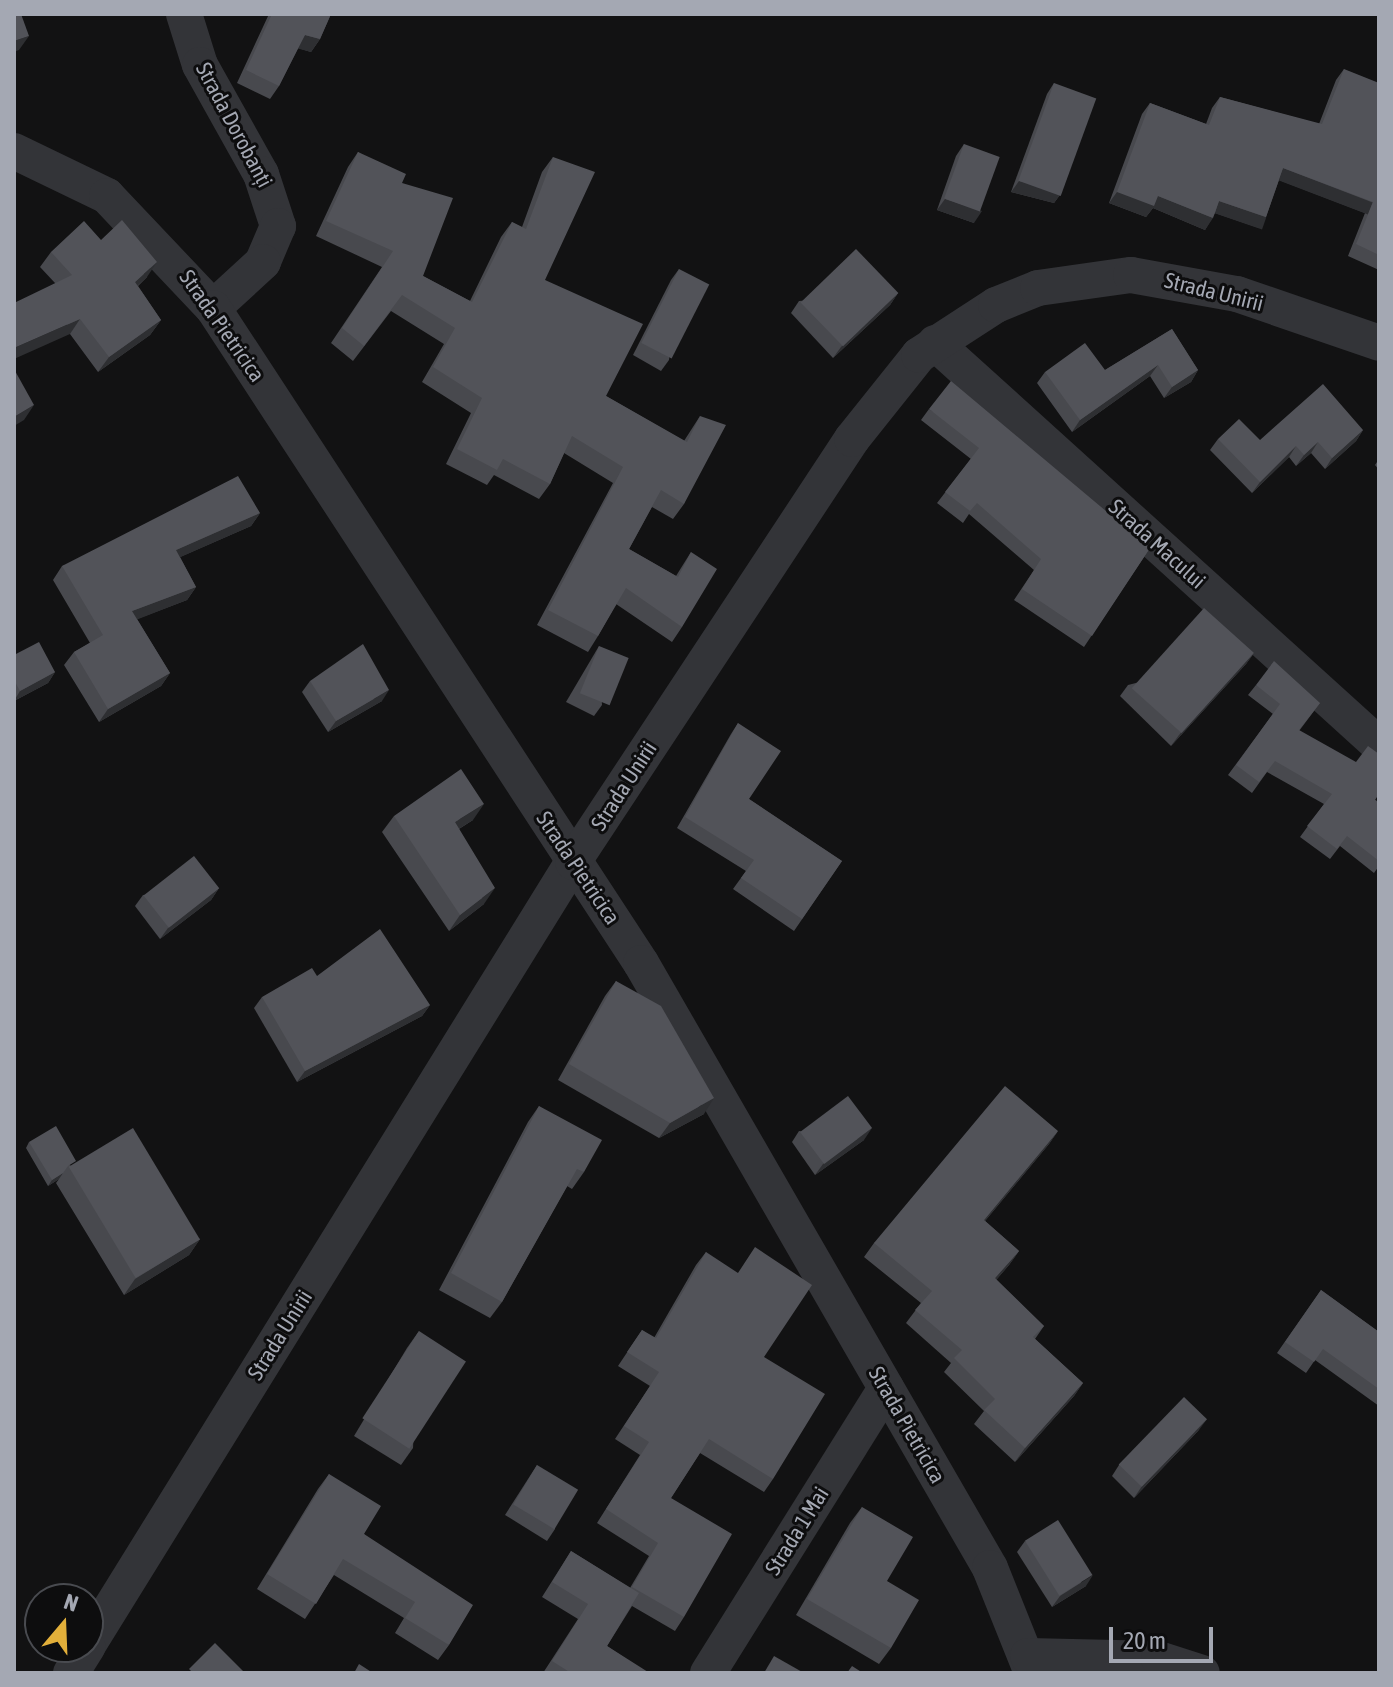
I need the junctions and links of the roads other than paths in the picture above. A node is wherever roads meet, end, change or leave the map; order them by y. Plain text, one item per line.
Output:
1 (184, 14) edge
2 (14, 151) edge
3 (213, 308) junction
4 (935, 343) junction
5 (1379, 343) edge
6 (1379, 745) edge
7 (573, 862) junction
8 (886, 1388) junction
9 (104, 1619) edge
10 (1030, 1664) edge
11 (708, 1673) edge
12 (1202, 1673) edge

1 - 3 street, Strada Dorobanți
2 - 3 street, Strada Pietricica
3 - 7 street, Strada Pietricica
4 - 5 street, Strada Unirii
4 - 6 street, Strada Macului
4 - 7 street, Strada Unirii
7 - 8 street, Strada Pietricica
7 - 9 street, Strada Unirii
8 - 10 street, Strada Pietricica
8 - 11 street, Strada 1 Mai
10 - 12 street

